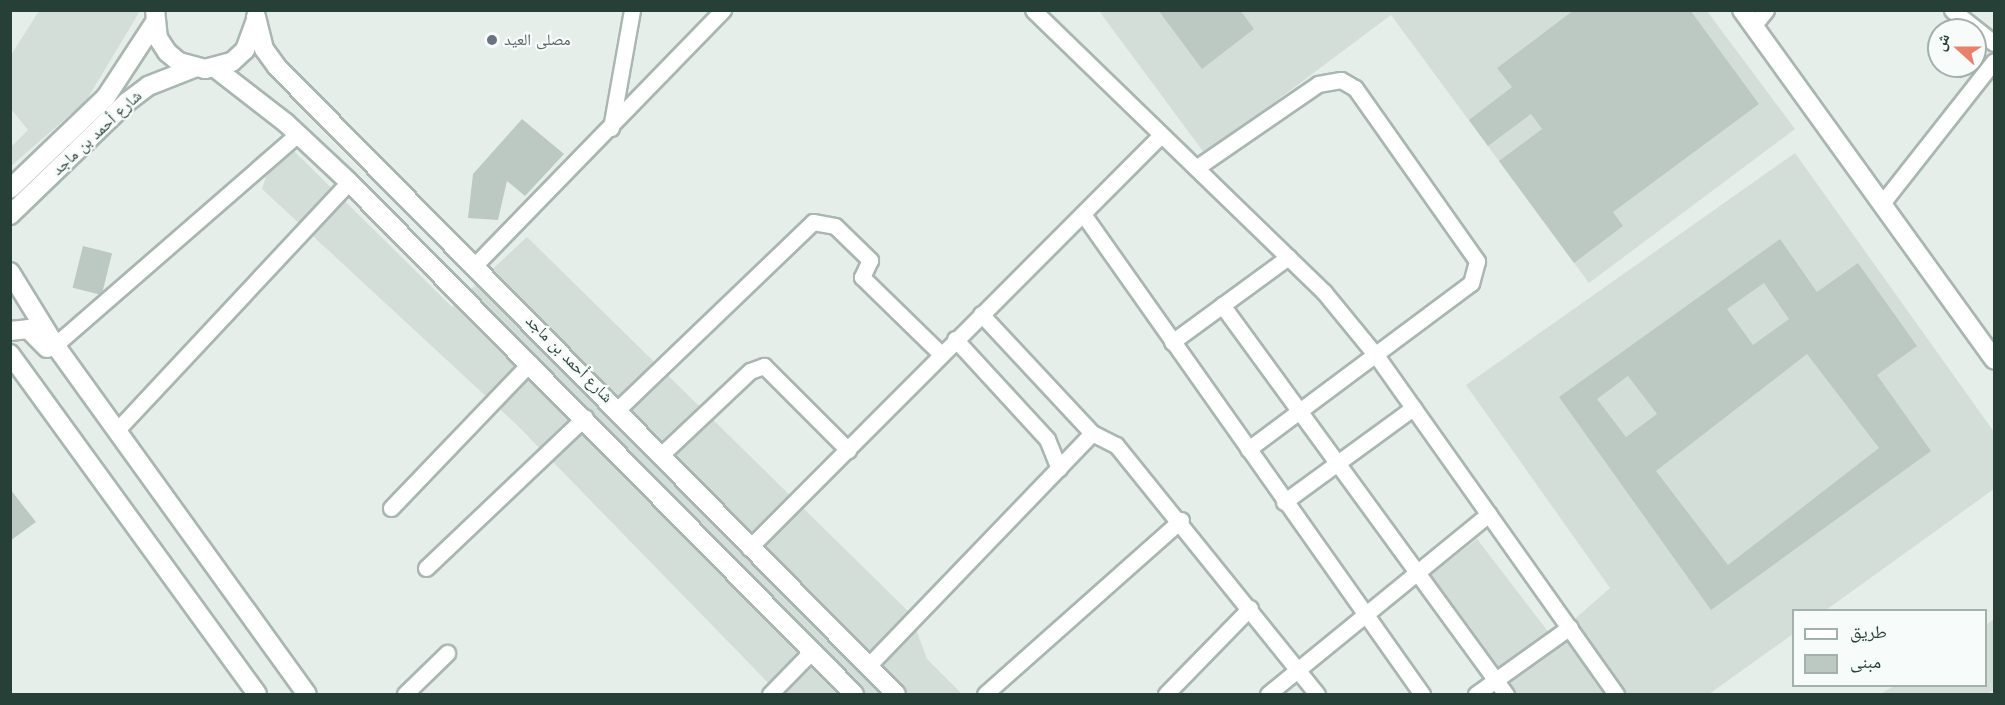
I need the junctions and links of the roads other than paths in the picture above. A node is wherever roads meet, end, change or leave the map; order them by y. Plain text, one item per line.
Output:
1 (632, 10) edge
2 (723, 10) edge
3 (1033, 10) edge
4 (1742, 10) edge
5 (1766, 10) edge
6 (1952, 10) edge
7 (255, 14) edge
8 (155, 16) edge
9 (1753, 26) junction
10 (1995, 43) edge
11 (1995, 61) edge
12 (194, 68) junction
13 (215, 68) junction
14 (611, 128) junction
15 (298, 134) junction
16 (1161, 135) junction
17 (1196, 168) junction
18 (349, 182) junction
19 (10, 189) edge
20 (1883, 202) junction
21 (1083, 214) junction
22 (10, 215) edge
23 (1288, 257) junction
24 (475, 265) junction
25 (10, 272) edge
26 (1222, 305) junction
27 (981, 314) junction
28 (10, 331) edge
29 (955, 339) junction
30 (1172, 342) junction
31 (55, 345) junction
32 (940, 353) junction
33 (10, 354) edge
34 (1377, 358) junction
35 (1995, 360) edge
36 (530, 363) junction
37 (86, 388) junction
38 (1413, 408) junction
39 (618, 409) junction
40 (1299, 412) junction
41 (585, 417) junction
42 (117, 430) junction
43 (1092, 433) junction
44 (1248, 449) junction
45 (848, 450) junction
46 (663, 453) junction
47 (1337, 462) junction
48 (1059, 469) junction
49 (1284, 502) junction
50 (391, 508) dead end
51 (1489, 514) junction
52 (1181, 520) junction
53 (749, 548) junction
54 (426, 568) dead end
55 (1418, 570) junction
56 (1250, 608) junction
57 (1363, 614) junction
58 (1570, 627) junction
59 (812, 652) junction
60 (447, 653) dead end
61 (868, 666) junction
62 (1297, 668) junction
63 (1502, 688) edge
64 (992, 692) edge
65 (257, 694) edge
66 (308, 694) edge
67 (405, 694) edge
68 (770, 694) edge
69 (854, 694) edge
70 (896, 694) edge
71 (1166, 694) edge
72 (1268, 694) edge
73 (1317, 694) edge
74 (1422, 694) edge
75 (1476, 694) edge
76 (1616, 694) edge

1 - 14 street
2 - 14 street
3 - 16 street
4 - 9 main road
5 - 9 street
6 - 10 street
7 - 13 main road
7 - 24 main road, شارع أحمد بن ماجد
8 - 12 main road
8 - 19 main road, شارع أحمد بن ماجد
9 - 20 main road
11 - 20 street
12 - 13 main road
12 - 22 main road, شارع أحمد بن ماجد
13 - 15 main road, شارع أحمد بن ماجد
14 - 24 street
15 - 18 main road, شارع أحمد بن ماجد
15 - 31 street
16 - 17 street
16 - 21 street
17 - 23 street
17 - 34 street
18 - 36 main road, شارع أحمد بن ماجد
18 - 42 street
20 - 35 main road
21 - 27 street
21 - 30 street
23 - 26 street
23 - 34 street
24 - 39 main road, شارع أحمد بن ماجد
25 - 31 main road
26 - 30 street
26 - 40 street
27 - 29 street
27 - 43 street
28 - 37 main road
29 - 32 street
29 - 48 street
30 - 44 street
31 - 37 main road
32 - 39 street
32 - 45 street
33 - 65 main road
34 - 38 street
34 - 40 street
36 - 41 main road, شارع أحمد بن ماجد
36 - 50 street
37 - 42 main road
38 - 47 street
38 - 51 street
39 - 46 main road, شارع أحمد بن ماجد
40 - 44 street
40 - 47 street
41 - 54 street
41 - 59 main road, شارع أحمد بن ماجد
42 - 66 main road
43 - 48 street
43 - 52 street
44 - 49 street
45 - 46 street
45 - 53 street
46 - 53 main road, شارع أحمد بن ماجد
47 - 49 street
47 - 55 street
48 - 61 street
49 - 57 street
51 - 55 street
51 - 58 street
52 - 56 street
52 - 64 street
53 - 61 main road, شارع أحمد بن ماجد
55 - 57 street
55 - 63 street
56 - 62 street
56 - 71 street
57 - 62 street
57 - 74 street
58 - 63 street
58 - 76 street
59 - 68 street
59 - 69 main road, شارع أحمد بن ماجد
60 - 67 street
61 - 70 main road, شارع أحمد بن ماجد
62 - 72 street
62 - 73 street
63 - 75 street

